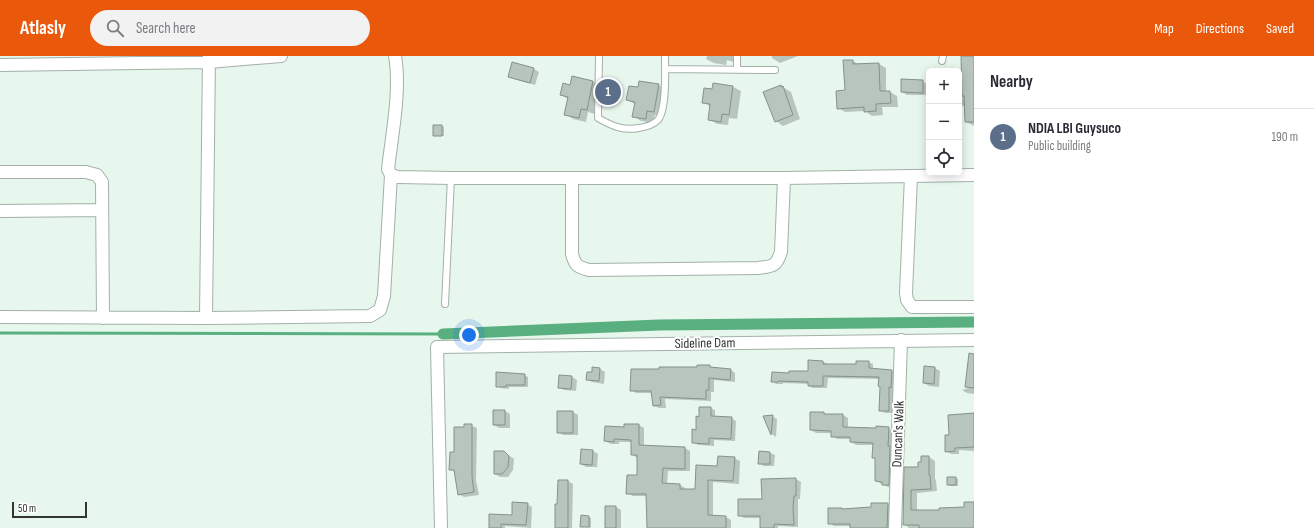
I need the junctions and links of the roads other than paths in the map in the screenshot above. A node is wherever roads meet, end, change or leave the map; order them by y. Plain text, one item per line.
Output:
1 (281, 56) edge
2 (395, 56) edge
3 (599, 56) edge
4 (664, 56) edge
5 (737, 56) edge
6 (209, 59) edge
7 (0, 65) edge
8 (665, 69) junction
9 (737, 70) junction
10 (774, 70) dead end
11 (0, 172) edge
12 (391, 175) junction
13 (974, 175) edge
14 (911, 176) junction
15 (451, 178) junction
16 (572, 178) junction
17 (784, 178) junction
18 (102, 210) junction
19 (0, 211) edge
20 (446, 304) dead end
21 (974, 307) edge
22 (0, 317) edge
23 (103, 318) junction
24 (206, 318) junction
25 (901, 340) junction
26 (974, 340) edge
27 (441, 528) edge
28 (895, 528) edge

1 - 6 street
2 - 12 street
3 - 8 lane
4 - 8 lane
5 - 9 lane
6 - 7 street
6 - 24 street
8 - 9 lane
9 - 10 lane
11 - 18 street
12 - 15 street
12 - 24 street
13 - 14 street
14 - 17 street
14 - 21 street
15 - 16 street
15 - 20 lane
16 - 17 street
16 - 17 street
18 - 19 street
18 - 23 street
22 - 23 street
23 - 24 street
25 - 26 street, Sideline Dam
25 - 27 street, Sideline Dam
25 - 28 street, Duncan's Walk

